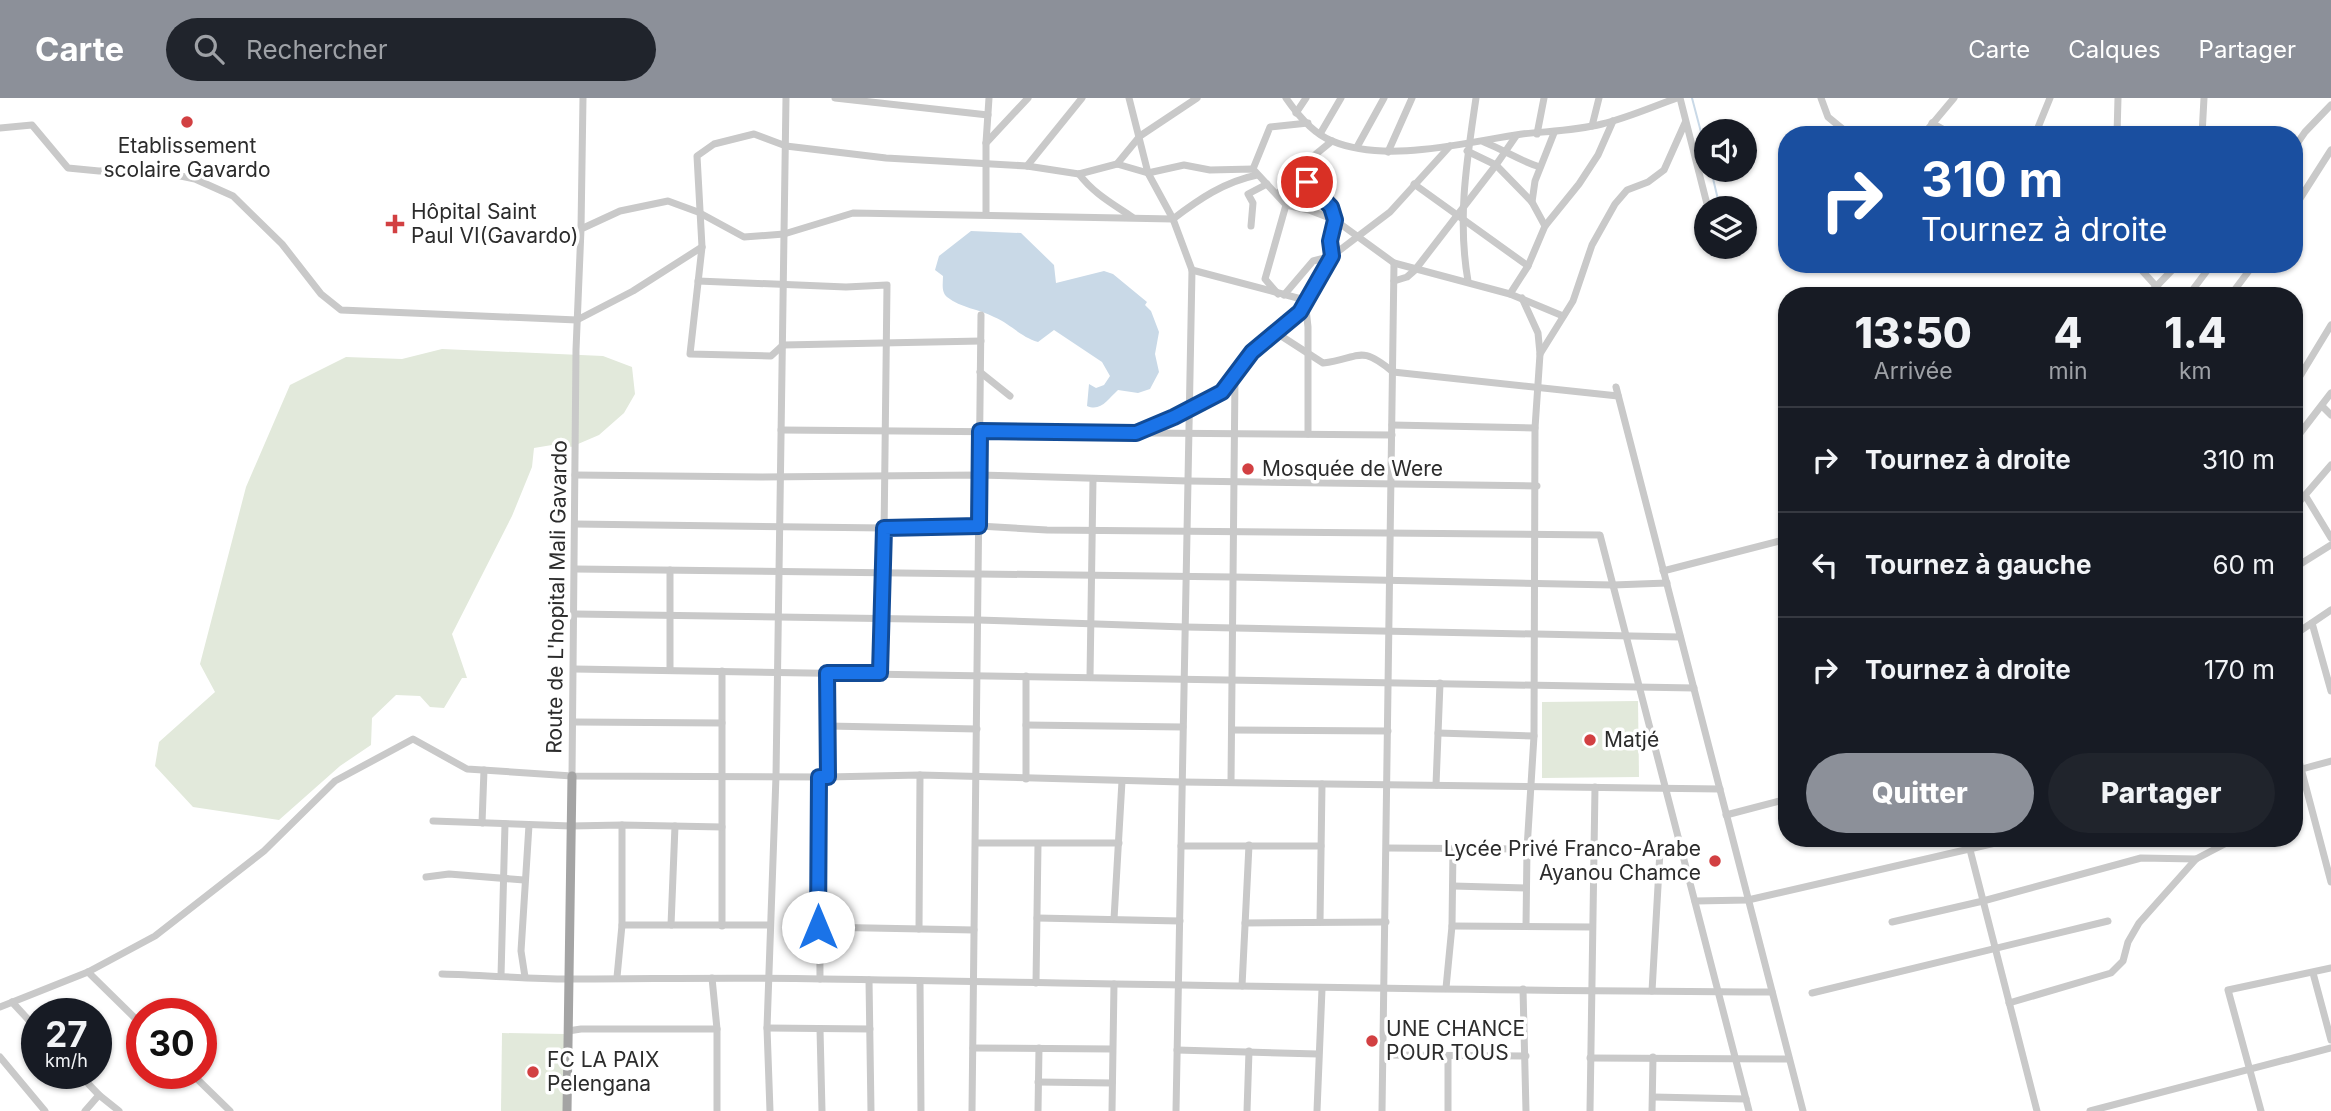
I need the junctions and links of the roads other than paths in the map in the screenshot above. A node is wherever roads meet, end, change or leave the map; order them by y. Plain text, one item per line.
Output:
1 (583, 98) edge
2 (786, 98) edge
3 (835, 98) edge
4 (989, 98) edge
5 (1028, 98) edge
6 (1082, 98) edge
7 (1129, 98) edge
8 (1197, 98) edge
9 (1286, 98) edge
10 (1306, 98) edge
11 (1341, 98) edge
12 (1384, 98) edge
13 (1412, 98) edge
14 (1476, 98) edge
15 (1544, 98) edge
16 (1599, 98) edge
17 (1678, 98) edge
18 (1821, 98) edge
19 (1954, 98) edge
20 (2050, 98) edge
21 (2118, 98) edge
22 (2204, 98) edge
23 (2331, 105) edge
24 (1296, 113) junction
25 (988, 115) junction
26 (1613, 121) junction
27 (1308, 123) junction
28 (1685, 123) junction
29 (1932, 123) junction
30 (1592, 126) junction
31 (1839, 126) edge
32 (1930, 126) edge
33 (1937, 126) edge
34 (2039, 126) edge
35 (2117, 126) edge
36 (2202, 126) edge
37 (0, 128) edge
38 (1554, 133) junction
39 (1320, 134) junction
40 (1537, 134) junction
41 (2303, 135) edge
42 (1140, 136) junction
43 (1516, 136) junction
44 (1332, 141) junction
45 (1483, 141) junction
46 (986, 143) junction
47 (1451, 145) junction
48 (786, 146) junction
49 (1357, 147) junction
50 (1468, 148) junction
51 (1506, 150) junction
52 (2331, 150) edge
53 (1388, 152) junction
54 (988, 163) junction
55 (2327, 163) edge
56 (1116, 164) junction
57 (1496, 165) junction
58 (1027, 166) junction
59 (1540, 167) junction
60 (1255, 172) junction
61 (1148, 173) junction
62 (1079, 174) junction
63 (1292, 177) junction
64 (1267, 184) junction
65 (1414, 184) junction
66 (1278, 194) junction
67 (1705, 196) edge
68 (2303, 196) edge
69 (1532, 202) junction
70 (1286, 205) junction
71 (1462, 206) junction
72 (698, 212) junction
73 (986, 214) junction
74 (1460, 216) junction
75 (1134, 218) junction
76 (1172, 219) junction
77 (1335, 220) junction
78 (1251, 226) dead end
79 (1545, 226) junction
80 (582, 229) junction
81 (784, 234) junction
82 (1357, 238) junction
83 (702, 247) junction
84 (1332, 256) junction
85 (1394, 263) junction
86 (1528, 267) junction
87 (1192, 270) junction
88 (1415, 270) junction
89 (2144, 273) edge
90 (2170, 273) edge
91 (698, 281) junction
92 (1394, 281) junction
93 (1468, 281) junction
94 (783, 285) junction
95 (2156, 287) edge
96 (2158, 287) edge
97 (1510, 294) junction
98 (1282, 295) junction
99 (1522, 298) junction
100 (1305, 300) junction
101 (981, 315) dead end
102 (1563, 316) junction
103 (577, 320) junction
104 (2331, 326) edge
105 (1275, 332) junction
106 (981, 341) junction
107 (887, 343) junction
108 (782, 345) junction
109 (1308, 354) junction
110 (1540, 354) junction
111 (2303, 371) edge
112 (980, 372) junction
113 (1393, 372) junction
114 (1235, 376) junction
115 (1537, 386) junction
116 (1616, 387) dead end
117 (2331, 393) edge
118 (1010, 396) dead end
119 (1618, 396) junction
120 (2322, 406) junction
121 (1189, 408) junction
122 (2331, 415) edge
123 (1392, 425) junction
124 (1535, 428) junction
125 (781, 430) junction
126 (886, 430) junction
127 (2303, 430) edge
128 (980, 431) junction
129 (1136, 433) junction
130 (1235, 433) junction
131 (1189, 434) junction
132 (1308, 434) junction
133 (1392, 435) junction
134 (2330, 469) edge
135 (575, 475) junction
136 (979, 475) junction
137 (781, 477) junction
138 (885, 477) junction
139 (1093, 479) junction
140 (1188, 481) junction
141 (1234, 481) junction
142 (1391, 484) junction
143 (1537, 486) junction
144 (2305, 495) junction
145 (2303, 497) edge
146 (575, 524) junction
147 (979, 526) junction
148 (780, 527) junction
149 (884, 528) junction
150 (1092, 530) junction
151 (1234, 531) junction
152 (1187, 532) junction
153 (1391, 533) junction
154 (1536, 534) junction
155 (2331, 538) edge
156 (1778, 541) edge
157 (2331, 545) edge
158 (2303, 562) edge
159 (575, 569) junction
160 (670, 570) junction
161 (1663, 570) junction
162 (779, 571) junction
163 (884, 573) junction
164 (978, 574) junction
165 (1091, 577) junction
166 (1186, 577) junction
167 (1233, 577) junction
168 (1390, 582) junction
169 (1536, 582) junction
170 (1667, 583) junction
171 (1613, 585) junction
172 (2331, 610) edge
173 (575, 614) junction
174 (669, 616) junction
175 (779, 618) junction
176 (883, 620) junction
177 (978, 620) junction
178 (2312, 623) junction
179 (1090, 624) junction
180 (1233, 626) junction
181 (1185, 627) junction
182 (2303, 629) edge
183 (1390, 630) junction
184 (1535, 633) junction
185 (1626, 635) junction
186 (1680, 637) junction
187 (574, 669) junction
188 (670, 670) junction
189 (722, 671) junction
190 (778, 672) junction
191 (827, 673) junction
192 (880, 673) junction
193 (977, 675) junction
194 (1026, 676) junction
195 (1090, 677) junction
196 (1184, 678) junction
197 (1233, 679) junction
198 (1389, 682) junction
199 (1440, 683) junction
200 (1535, 684) junction
201 (1639, 686) junction
202 (1694, 688) junction
203 (2331, 691) edge
204 (574, 722) junction
205 (722, 723) junction
206 (1026, 725) junction
207 (828, 726) junction
208 (1183, 727) junction
209 (977, 729) junction
210 (1232, 730) junction
211 (1388, 731) junction
212 (1438, 733) junction
213 (1534, 736) junction
214 (2331, 761) edge
215 (2303, 769) edge
216 (484, 770) junction
217 (2303, 772) edge
218 (920, 775) junction
219 (572, 776) junction
220 (722, 776) junction
221 (776, 776) junction
222 (976, 776) junction
223 (819, 777) junction
224 (828, 777) junction
225 (1026, 779) junction
226 (1122, 781) junction
227 (1182, 782) junction
228 (1231, 782) junction
229 (1322, 784) junction
230 (1388, 784) junction
231 (1436, 785) junction
232 (1531, 785) junction
233 (1595, 787) junction
234 (1665, 788) junction
235 (1720, 789) junction
236 (1778, 801) edge
237 (1726, 815) junction
238 (433, 821) dead end
239 (482, 823) junction
240 (505, 824) junction
241 (529, 825) junction
242 (622, 825) junction
243 (571, 826) junction
244 (675, 826) junction
245 (722, 827) junction
246 (976, 843) junction
247 (1038, 844) junction
248 (1119, 844) junction
249 (2327, 844) edge
250 (1249, 845) junction
251 (1181, 846) junction
252 (1321, 846) junction
253 (1594, 847) junction
254 (1969, 847) edge
255 (1982, 847) edge
256 (2219, 847) edge
257 (1387, 848) junction
258 (1453, 848) junction
259 (1527, 849) junction
260 (1970, 850) junction
261 (1660, 851) junction
262 (1682, 852) junction
263 (2196, 859) junction
264 (426, 877) dead end
265 (504, 879) junction
266 (524, 880) junction
267 (2331, 882) edge
268 (1453, 886) junction
269 (1526, 888) junction
270 (1748, 900) junction
271 (1695, 901) junction
272 (1983, 901) junction
273 (1037, 918) junction
274 (1114, 919) junction
275 (1180, 920) junction
276 (2108, 921) dead end
277 (1320, 922) junction
278 (1386, 922) junction
279 (1892, 922) dead end
280 (1245, 923) junction
281 (622, 925) junction
282 (671, 925) junction
283 (770, 925) junction
284 (722, 926) junction
285 (1452, 926) junction
286 (1526, 926) junction
287 (1592, 926) junction
288 (818, 927) junction
289 (919, 929) junction
290 (974, 930) junction
291 (1996, 949) junction
292 (2331, 968) edge
293 (88, 972) junction
294 (2313, 973) junction
295 (442, 974) dead end
296 (501, 976) junction
297 (525, 977) junction
298 (617, 977) junction
299 (712, 978) junction
300 (569, 979) junction
301 (820, 979) junction
302 (770, 980) junction
303 (869, 980) junction
304 (920, 981) junction
305 (974, 982) junction
306 (1036, 983) junction
307 (1114, 984) junction
308 (1178, 986) junction
309 (1242, 986) junction
310 (1446, 988) junction
311 (1322, 989) junction
312 (1384, 989) junction
313 (1523, 989) junction
314 (1592, 990) junction
315 (1652, 991) junction
316 (1718, 992) junction
317 (1772, 992) junction
318 (1812, 993) dead end
319 (12, 1002) junction
320 (2009, 1003) junction
321 (0, 1007) edge
322 (126, 1009) edge
323 (21, 1012) edge
324 (767, 1028) junction
325 (717, 1029) junction
326 (820, 1029) junction
327 (870, 1029) junction
328 (569, 1031) junction
329 (2331, 1040) edge
330 (973, 1048) junction
331 (1039, 1048) junction
332 (2331, 1048) edge
333 (1112, 1049) junction
334 (1177, 1049) junction
335 (1249, 1051) junction
336 (1318, 1054) junction
337 (1384, 1055) junction
338 (0, 1056) edge
339 (1526, 1056) junction
340 (1448, 1057) junction
341 (1653, 1057) junction
342 (1590, 1058) junction
343 (1736, 1059) junction
344 (1789, 1059) junction
345 (2249, 1068) junction
346 (1038, 1082) junction
347 (1112, 1083) junction
348 (93, 1089) edge
349 (207, 1089) edge
350 (99, 1095) junction
351 (1653, 1097) junction
352 (1745, 1098) junction
353 (45, 1111) edge
354 (85, 1111) edge
355 (119, 1111) edge
356 (230, 1111) edge
357 (568, 1111) edge
358 (717, 1111) edge
359 (771, 1111) edge
360 (822, 1111) edge
361 (871, 1111) edge
362 (921, 1111) edge
363 (972, 1111) edge
364 (1038, 1111) edge
365 (1112, 1111) edge
366 (1176, 1111) edge
367 (1247, 1111) edge
368 (1317, 1111) edge
369 (1382, 1111) edge
370 (1448, 1111) edge
371 (1526, 1111) edge
372 (1590, 1111) edge
373 (1652, 1111) edge
374 (1749, 1111) edge
375 (1802, 1111) edge
376 (2037, 1111) edge
377 (2090, 1111) edge
378 (2261, 1111) edge

1 - 80 street, Route de L'hopital Mali Gavardo
2 - 48 street
3 - 25 street
4 - 25 street
5 - 46 street
6 - 58 street
7 - 42 street
8 - 42 street
9 - 24 street
10 - 24 street
11 - 39 street
12 - 49 street
13 - 53 street
14 - 50 street
15 - 40 street
16 - 30 street
17 - 26 street
17 - 28 street
18 - 31 street
19 - 29 street
20 - 34 street
21 - 35 street
22 - 36 street
23 - 41 street
24 - 27 street
25 - 46 street
26 - 30 street
26 - 79 street
27 - 39 street
27 - 60 street
28 - 67 street
28 - 102 street
29 - 32 street
29 - 33 street
30 - 38 street
37 - 103 street
38 - 40 street
38 - 59 street
39 - 44 street
40 - 43 street
42 - 56 street
42 - 61 street
43 - 45 street
43 - 51 street
44 - 49 street
44 - 63 street
45 - 50 street
45 - 51 street
46 - 54 street
47 - 50 street
47 - 53 street
47 - 65 street
48 - 54 street
48 - 72 street
48 - 81 street
49 - 53 street
50 - 57 street
50 - 71 street
51 - 57 street
51 - 59 street
52 - 55 street
54 - 58 street
54 - 73 street
55 - 68 street
56 - 61 street
56 - 62 street
57 - 69 street
57 - 71 street
58 - 62 street
59 - 69 street
60 - 61 street
60 - 64 street
60 - 76 street
61 - 76 street
62 - 75 street
63 - 66 street
63 - 77 street
64 - 66 street
64 - 78 street
65 - 74 street
65 - 82 street
66 - 70 street
69 - 79 street
70 - 77 street
70 - 98 street
71 - 74 street
72 - 80 street
72 - 81 street
72 - 83 street
73 - 75 street
73 - 81 street
74 - 86 street
74 - 88 street
74 - 93 street
75 - 76 street
76 - 87 street
77 - 82 street
77 - 84 street
79 - 86 street
80 - 103 street, Route de L'hopital Mali Gavardo
81 - 94 street
82 - 84 street
82 - 85 street
83 - 91 street
83 - 103 street
84 - 98 street
84 - 100 street
85 - 88 street
85 - 92 street
86 - 97 street
87 - 98 street
87 - 121 street
88 - 92 street
88 - 93 street
89 - 95 street
90 - 96 street
91 - 94 street
91 - 108 street
92 - 113 street
93 - 97 street
94 - 107 street
94 - 108 street
97 - 99 street
98 - 100 street
99 - 102 street
99 - 110 street
100 - 105 street
100 - 109 street
101 - 106 street
102 - 110 street
103 - 135 street, Route de L'hopital Mali Gavardo
104 - 111 street
105 - 109 street
105 - 114 street
106 - 107 street
106 - 112 street
107 - 108 street
107 - 126 street
108 - 125 street
109 - 113 street
109 - 132 street
110 - 115 street
112 - 118 street
112 - 128 street
113 - 115 street
113 - 123 street
114 - 121 street
114 - 130 street
115 - 119 street
115 - 124 street
116 - 119 street
117 - 120 street
119 - 161 street
120 - 122 street
120 - 127 street
121 - 129 street
121 - 131 street
123 - 124 street
123 - 133 street
124 - 143 street
125 - 126 street
125 - 137 street
126 - 128 street
126 - 138 street
128 - 129 street
128 - 136 street
129 - 131 street
130 - 131 street
130 - 132 street
130 - 141 street
131 - 140 street
132 - 133 street
133 - 142 street
134 - 144 street
135 - 137 street
135 - 146 street, Route de L'hopital Mali Gavardo
136 - 138 street
136 - 139 street
136 - 147 street
137 - 138 street
137 - 148 street
138 - 149 street
139 - 140 street
139 - 150 street
140 - 141 street
140 - 152 street
141 - 142 street
141 - 151 street
142 - 143 street
142 - 153 street
143 - 154 street
144 - 145 street
144 - 155 street
146 - 148 street
146 - 159 street, Route de L'hopital Mali Gavardo
147 - 149 street
147 - 150 street
147 - 164 street
148 - 149 street
148 - 162 street
149 - 163 street
150 - 152 street
150 - 165 street
151 - 152 street
151 - 153 street
151 - 167 street
152 - 166 street
153 - 154 street
153 - 168 street
154 - 169 street
154 - 171 street
156 - 161 street
157 - 158 street
159 - 160 street
159 - 173 street, Route de L'hopital Mali Gavardo
160 - 162 street
160 - 174 street
161 - 170 street
162 - 163 street
162 - 175 street
163 - 164 street
163 - 176 street
164 - 165 street
164 - 177 street
165 - 166 street
165 - 179 street
166 - 167 street
166 - 181 street
167 - 168 street
167 - 180 street
168 - 169 street
168 - 183 street
169 - 171 street
169 - 184 street
170 - 171 street
170 - 186 street
171 - 185 street
172 - 178 street
173 - 174 street
173 - 187 street, Route de L'hopital Mali Gavardo
174 - 175 street
174 - 188 street
175 - 176 street
175 - 190 street
176 - 177 street
176 - 192 street
177 - 179 street
177 - 193 street
178 - 182 street
178 - 203 street
179 - 181 street
179 - 195 street
180 - 181 street
180 - 183 street
180 - 197 street
181 - 196 street
183 - 184 street
183 - 198 street
184 - 185 street
184 - 200 street
185 - 186 street
185 - 201 street
186 - 202 street
187 - 188 street
187 - 204 street, Route de L'hopital Mali Gavardo
188 - 189 street
189 - 190 street
189 - 205 street
190 - 191 street
190 - 221 street
191 - 192 street
191 - 207 street
192 - 193 street
193 - 194 street
193 - 209 street
194 - 195 street
194 - 206 street
195 - 196 street
196 - 197 street
196 - 208 street
197 - 198 street
197 - 210 street
198 - 199 street
198 - 211 street
199 - 200 street
199 - 212 street
200 - 201 street
200 - 213 street
201 - 202 street
201 - 234 street
202 - 235 street
204 - 205 street
204 - 219 street, Route de L'hopital Mali Gavardo
205 - 220 street
206 - 208 street
206 - 225 street
207 - 209 street
207 - 224 street
208 - 227 street
209 - 222 street
210 - 211 street
210 - 228 street
211 - 230 street
212 - 213 street
212 - 231 street
213 - 232 street
214 - 215 street
216 - 219 street
216 - 239 street
216 - 293 street
217 - 249 street
218 - 222 street
218 - 224 street
218 - 289 street
219 - 220 street
219 - 243 main road, Route de L'hopital Mali Gavardo
220 - 221 street
220 - 245 street
221 - 223 street
221 - 283 street
222 - 225 street
222 - 246 street
223 - 224 street
223 - 288 street
225 - 226 street
226 - 227 street
226 - 248 street
227 - 228 street
227 - 251 street
228 - 229 street
229 - 230 street
229 - 252 street
230 - 231 street
230 - 257 street
231 - 232 street
232 - 233 street
232 - 259 street
233 - 234 street
233 - 253 street
234 - 235 street
234 - 262 street
235 - 237 street
236 - 237 street
237 - 270 street
238 - 239 street
239 - 240 street
240 - 241 street
240 - 265 street
241 - 243 street
241 - 266 street
242 - 243 street
242 - 244 street
242 - 281 street
243 - 300 main road, Route de L'hopital Mali Gavardo
244 - 245 street
244 - 282 street
245 - 284 street
246 - 247 street
246 - 290 street
247 - 248 street
247 - 273 street
248 - 274 street
249 - 267 street
250 - 251 street
250 - 252 street
250 - 280 street
251 - 275 street
252 - 277 street
253 - 261 street
253 - 287 street
254 - 260 street
255 - 260 street
256 - 263 street
257 - 258 street
257 - 278 street
258 - 259 street
258 - 268 street
259 - 269 street
260 - 270 street
260 - 272 street
261 - 262 street
261 - 315 street
262 - 271 street
263 - 272 street
263 - 320 street
264 - 265 street
265 - 266 street
265 - 296 street
266 - 297 street
268 - 269 street
268 - 285 street
269 - 286 street
270 - 271 street
270 - 317 street
271 - 316 street
272 - 279 street
272 - 291 street
273 - 274 street
273 - 306 street
274 - 275 street
275 - 308 street
276 - 291 street
277 - 278 street
277 - 280 street
278 - 312 street
280 - 309 street
281 - 282 street
281 - 298 street
282 - 284 street
283 - 284 street
283 - 302 street
285 - 286 street
285 - 310 street
286 - 287 street
287 - 314 street
288 - 289 street
288 - 301 street
289 - 290 street
290 - 305 street
291 - 318 street
291 - 320 street
292 - 294 street
293 - 319 street
293 - 322 street
294 - 329 street
294 - 345 street
295 - 296 street
296 - 297 street
297 - 300 street
298 - 299 street
298 - 300 street
299 - 302 street
299 - 325 street
300 - 328 main road, Route de L'hopital Mali Gavardo
301 - 302 street
301 - 303 street
302 - 324 street
303 - 304 street
303 - 327 street
304 - 305 street
304 - 362 street
305 - 306 street
305 - 330 street
306 - 307 street
307 - 308 street
307 - 333 street
308 - 309 street
308 - 334 street
309 - 311 street
310 - 312 street
310 - 313 street
311 - 312 street
311 - 336 street
312 - 337 street
313 - 314 street
313 - 339 street
314 - 315 street
314 - 342 street
315 - 316 street
316 - 317 street
316 - 343 street
317 - 344 street
319 - 321 street
319 - 323 street
320 - 376 street
324 - 326 street
324 - 359 street
325 - 328 street
325 - 358 street
326 - 327 street
326 - 360 street
327 - 361 street
328 - 357 main road, Route de L'hopital Mali Gavardo
330 - 331 street
330 - 363 street
331 - 333 street
331 - 346 street
332 - 345 street
333 - 347 street
334 - 335 street
334 - 366 street
335 - 336 street
335 - 367 street
336 - 368 street
337 - 340 street
337 - 369 street
338 - 353 street
339 - 340 street
339 - 371 street
340 - 370 street
341 - 342 street
341 - 343 street
341 - 351 street
342 - 372 street
343 - 344 street
343 - 352 street
344 - 375 street
345 - 377 street
345 - 378 street
346 - 347 street
346 - 364 street
347 - 365 street
348 - 350 street
349 - 356 street
350 - 354 street
350 - 355 street
351 - 352 street
351 - 373 street
352 - 374 street

